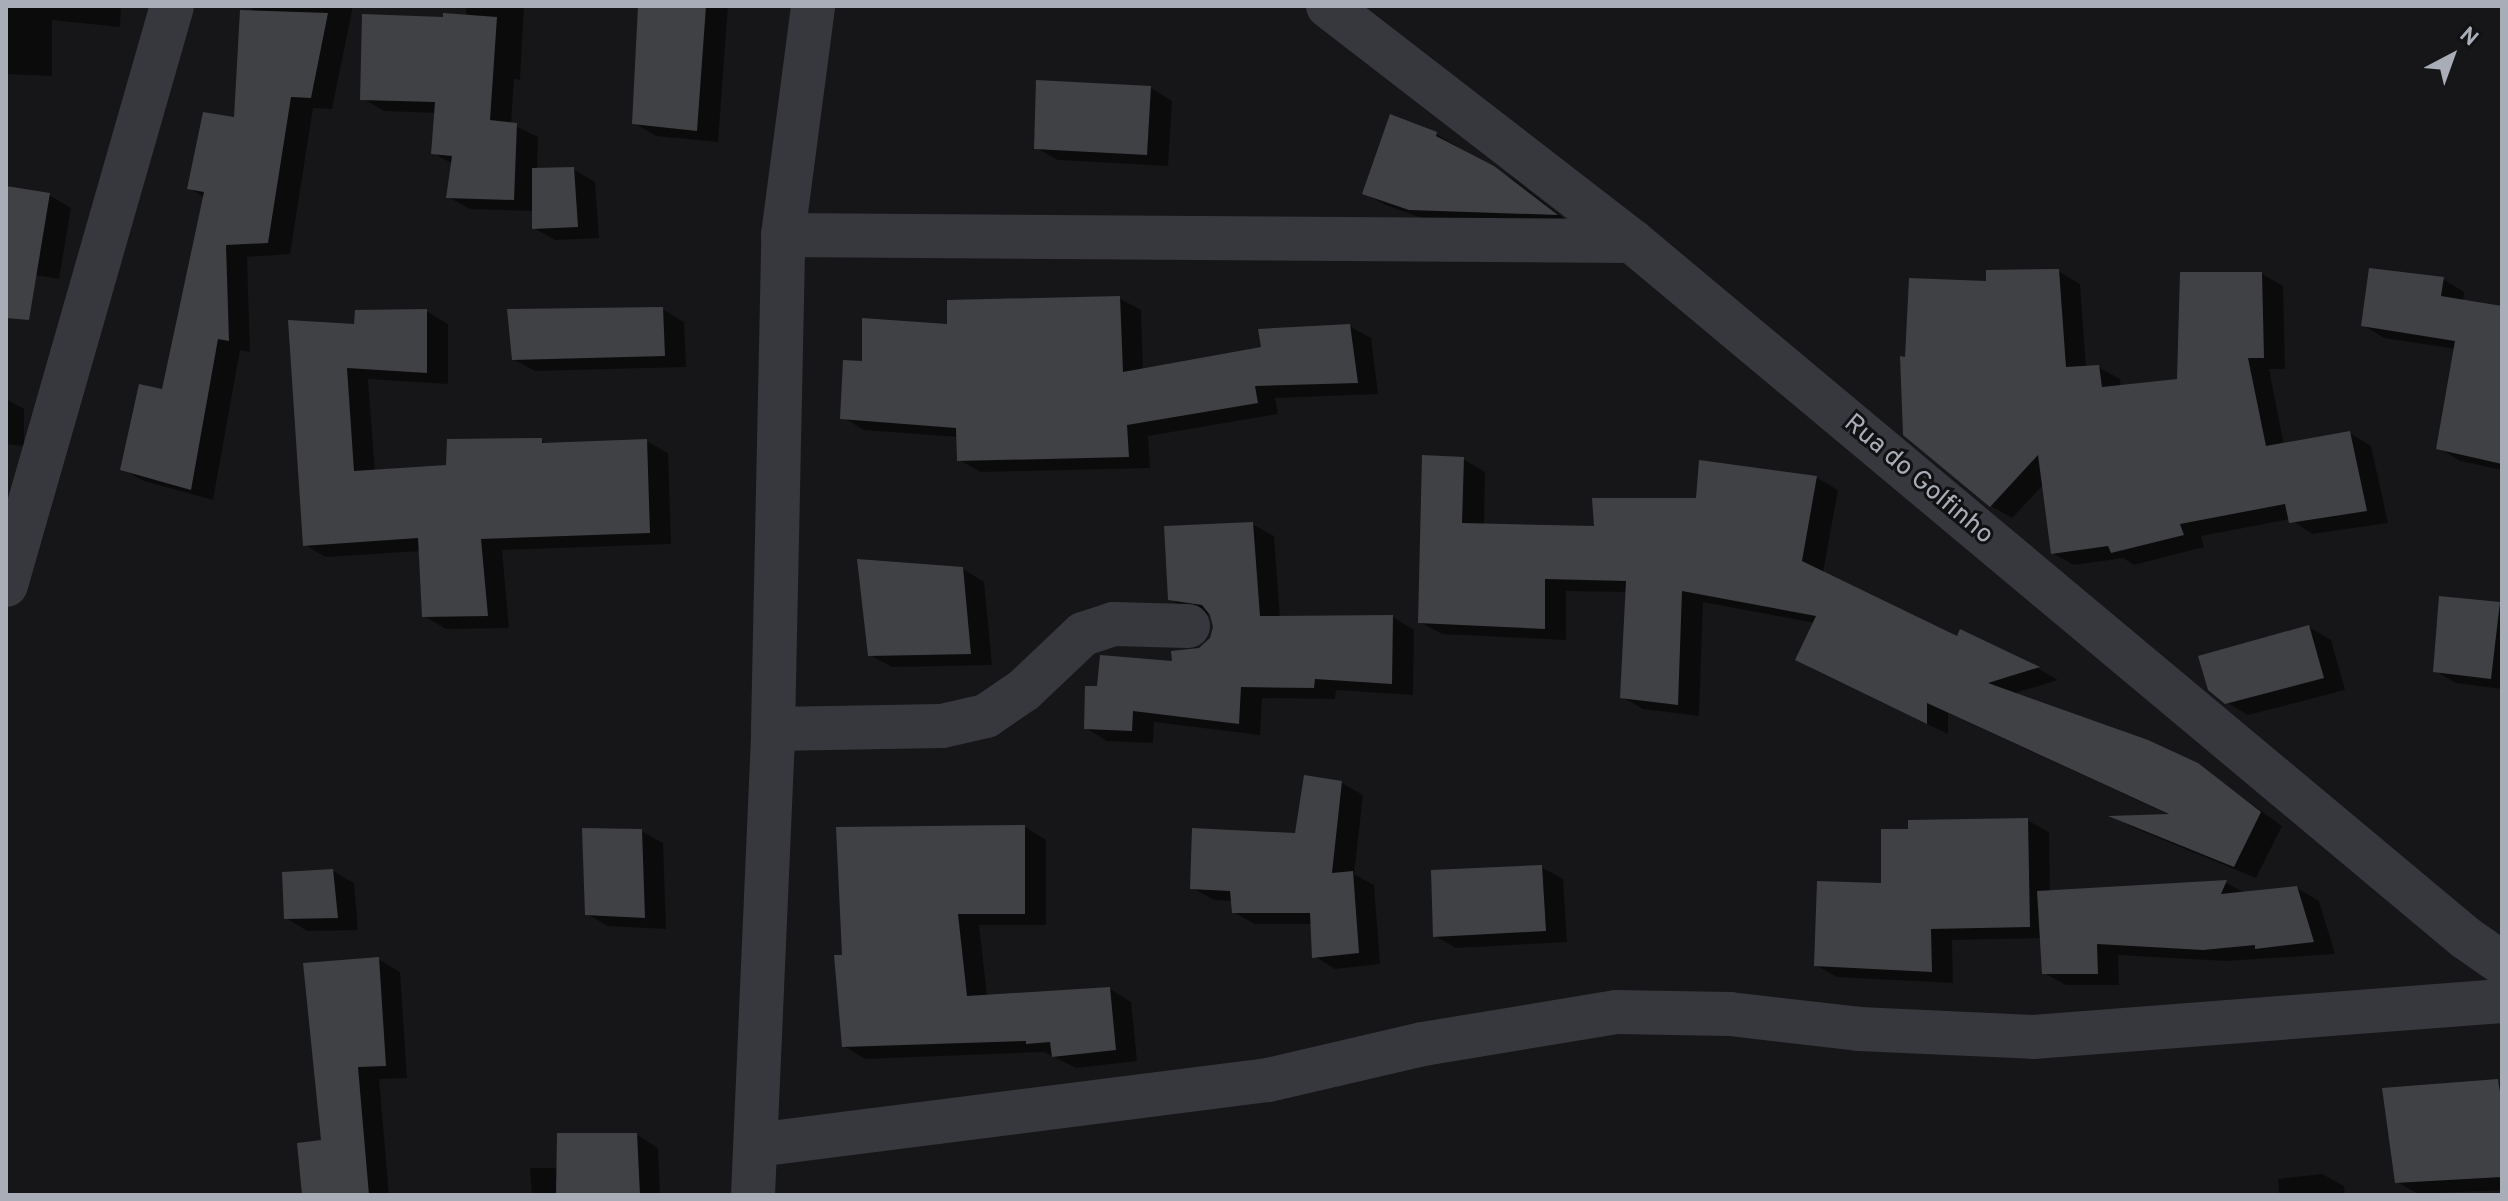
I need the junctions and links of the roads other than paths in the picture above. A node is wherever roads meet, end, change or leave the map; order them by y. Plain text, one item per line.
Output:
1 (172, 6) edge
2 (813, 6) edge
3 (1328, 6) edge
4 (783, 235) junction
5 (1632, 241) junction
6 (6, 585) edge
7 (1188, 626) dead end
8 (773, 729) junction
9 (2502, 963) edge
10 (2502, 1001) edge
11 (756, 1145) junction
12 (753, 1195) edge

1 - 6 street
2 - 4 street
3 - 5 street, Rua do Golfinho
4 - 5 street
4 - 8 street
5 - 9 street, Rua do Golfinho
7 - 8 street
8 - 11 street
10 - 11 street
11 - 12 street

